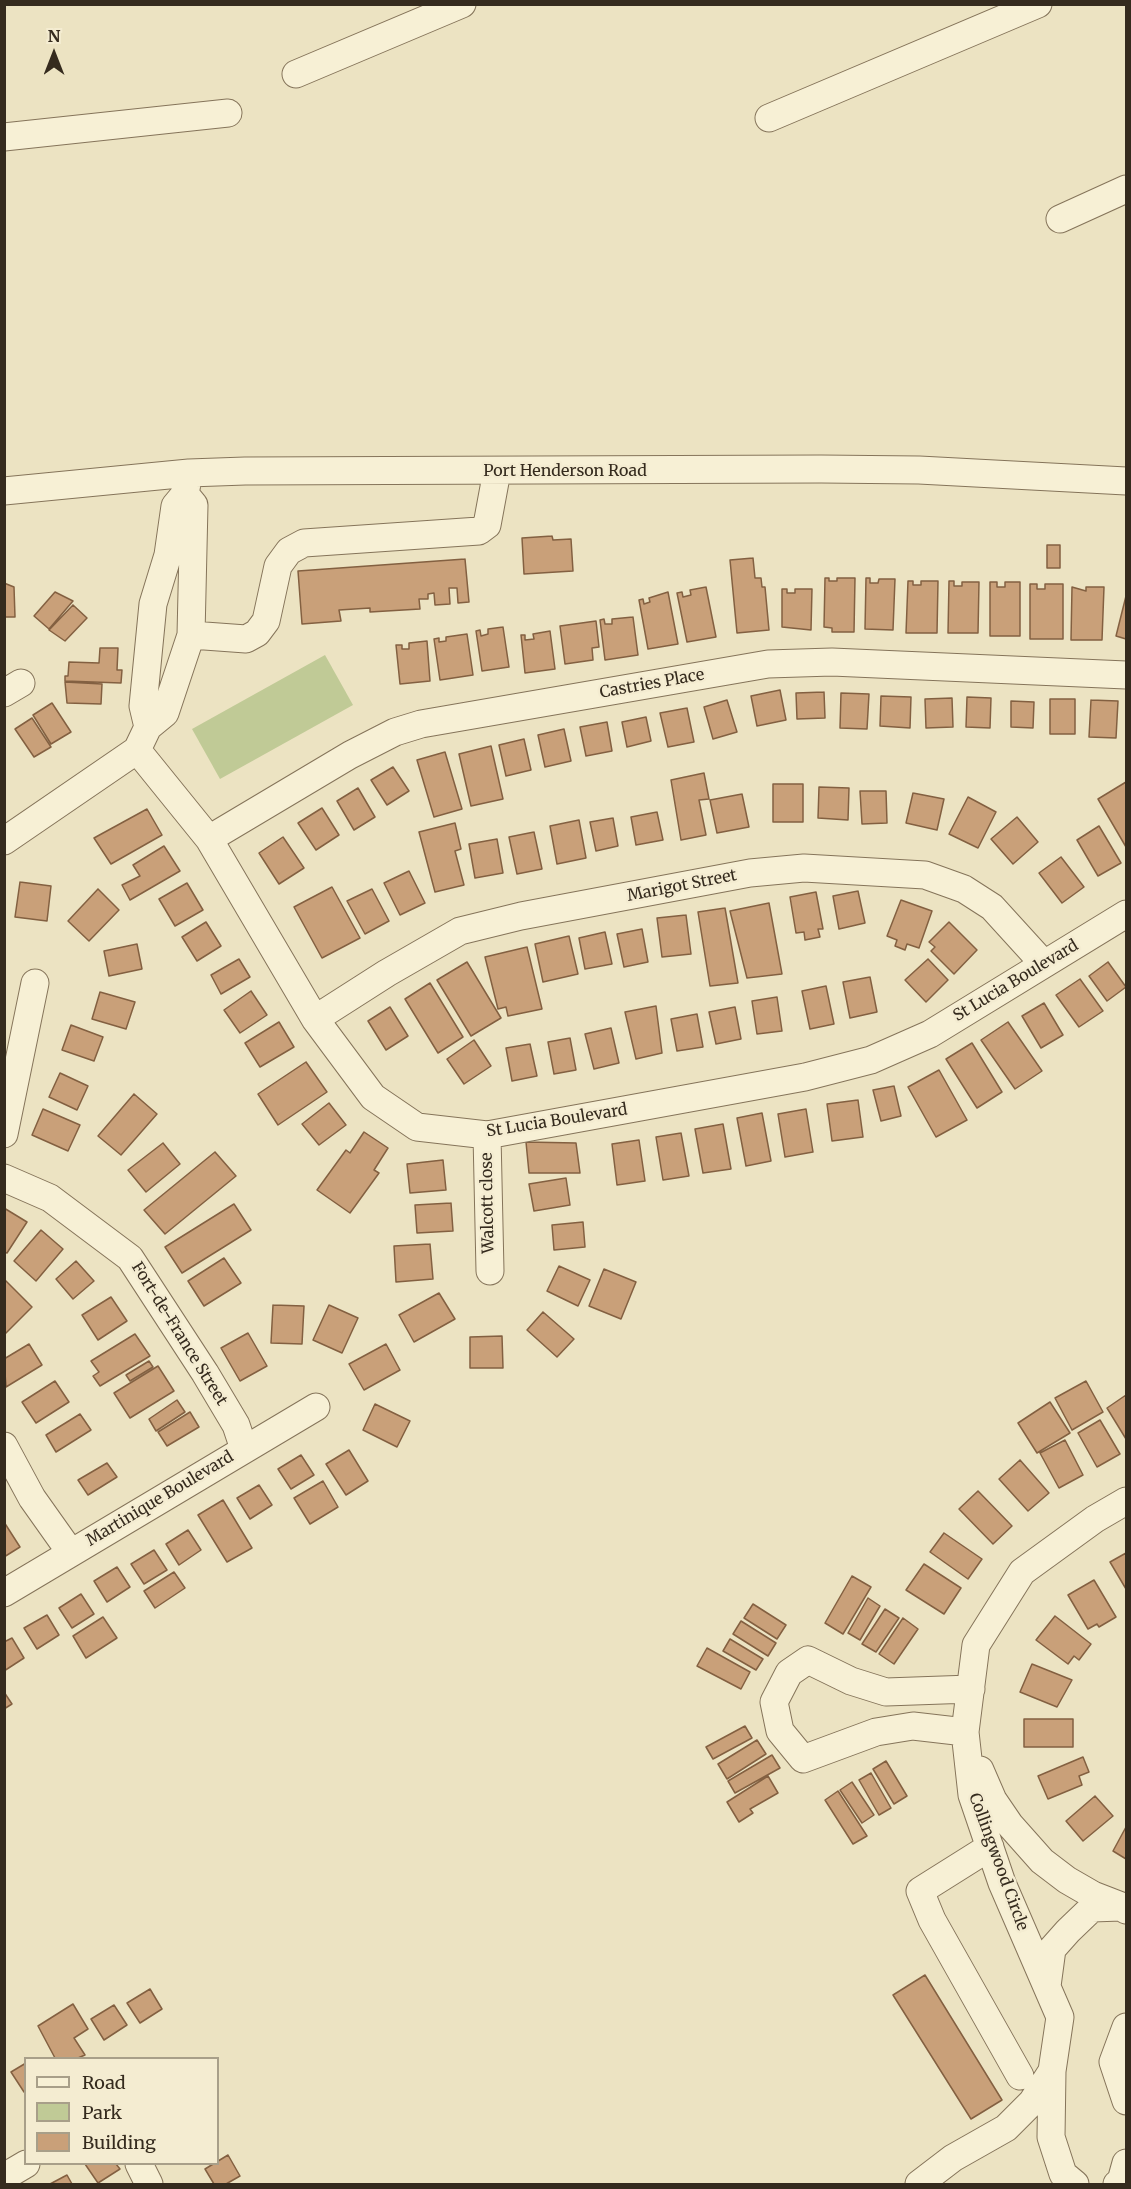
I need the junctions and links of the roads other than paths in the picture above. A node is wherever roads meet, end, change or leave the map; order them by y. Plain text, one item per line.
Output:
1 (462, 4) edge
2 (1038, 4) edge
3 (296, 74) dead end
4 (228, 113) dead end
5 (769, 118) dead end
6 (4, 137) edge
7 (1126, 189) edge
8 (1060, 219) dead end
9 (497, 471) junction
10 (1126, 481) edge
11 (187, 483) junction
12 (4, 492) edge
13 (191, 635) junction
14 (1126, 675) edge
15 (143, 738) junction
16 (209, 839) junction
17 (4, 841) edge
18 (1126, 914) edge
19 (1043, 963) junction
20 (35, 983) dead end
21 (315, 1019) junction
22 (4, 1134) edge
23 (487, 1135) junction
24 (4, 1178) edge
25 (490, 1271) dead end
26 (316, 1407) dead end
27 (4, 1446) edge
28 (244, 1449) junction
29 (1126, 1501) edge
30 (70, 1553) junction
31 (4, 1593) edge
32 (971, 1689) junction
33 (965, 1732) junction
34 (990, 1847) junction
35 (1126, 1908) edge
36 (1047, 1986) junction
37 (1126, 2027) edge
38 (1052, 2071) junction
39 (1020, 2076) dead end
40 (1126, 2101) edge
41 (1126, 2163) edge
42 (24, 2164) edge
43 (140, 2165) edge
44 (4, 2177) edge
45 (149, 2184) edge
46 (919, 2184) edge
47 (1075, 2184) edge
48 (1117, 2184) edge

1 - 3 street
2 - 5 street
4 - 6 street
7 - 8 street
9 - 10 street, Port Henderson Road
9 - 11 street, Port Henderson Road
9 - 13 street
11 - 12 street, Port Henderson Road
11 - 13 street
11 - 15 street
13 - 15 street
14 - 16 street, Castries Place
15 - 16 street, St Lucia Boulevard
15 - 17 street
16 - 21 street, St Lucia Boulevard
18 - 19 street, St Lucia Boulevard
19 - 21 street, Marigot Street
19 - 23 street, St Lucia Boulevard
20 - 22 street
21 - 23 street, St Lucia Boulevard
23 - 25 street, Walcott close
24 - 28 street, Fort-de-France Street
26 - 28 street, Martinique Boulevard
27 - 30 street
28 - 30 street, Martinique Boulevard
29 - 32 street, Collingwood Circle
30 - 31 street, Martinique Boulevard
32 - 33 street, Collingwood Circle
32 - 33 street
33 - 34 street, Collingwood Circle
33 - 35 street, Collingwood Circle
34 - 36 street, Collingwood Circle
34 - 39 street
35 - 36 street, Collingwood Circle
36 - 38 street, Collingwood Circle
37 - 40 street
38 - 46 street, Collingwood Circle
38 - 47 street
41 - 48 street
42 - 44 street
43 - 45 street

